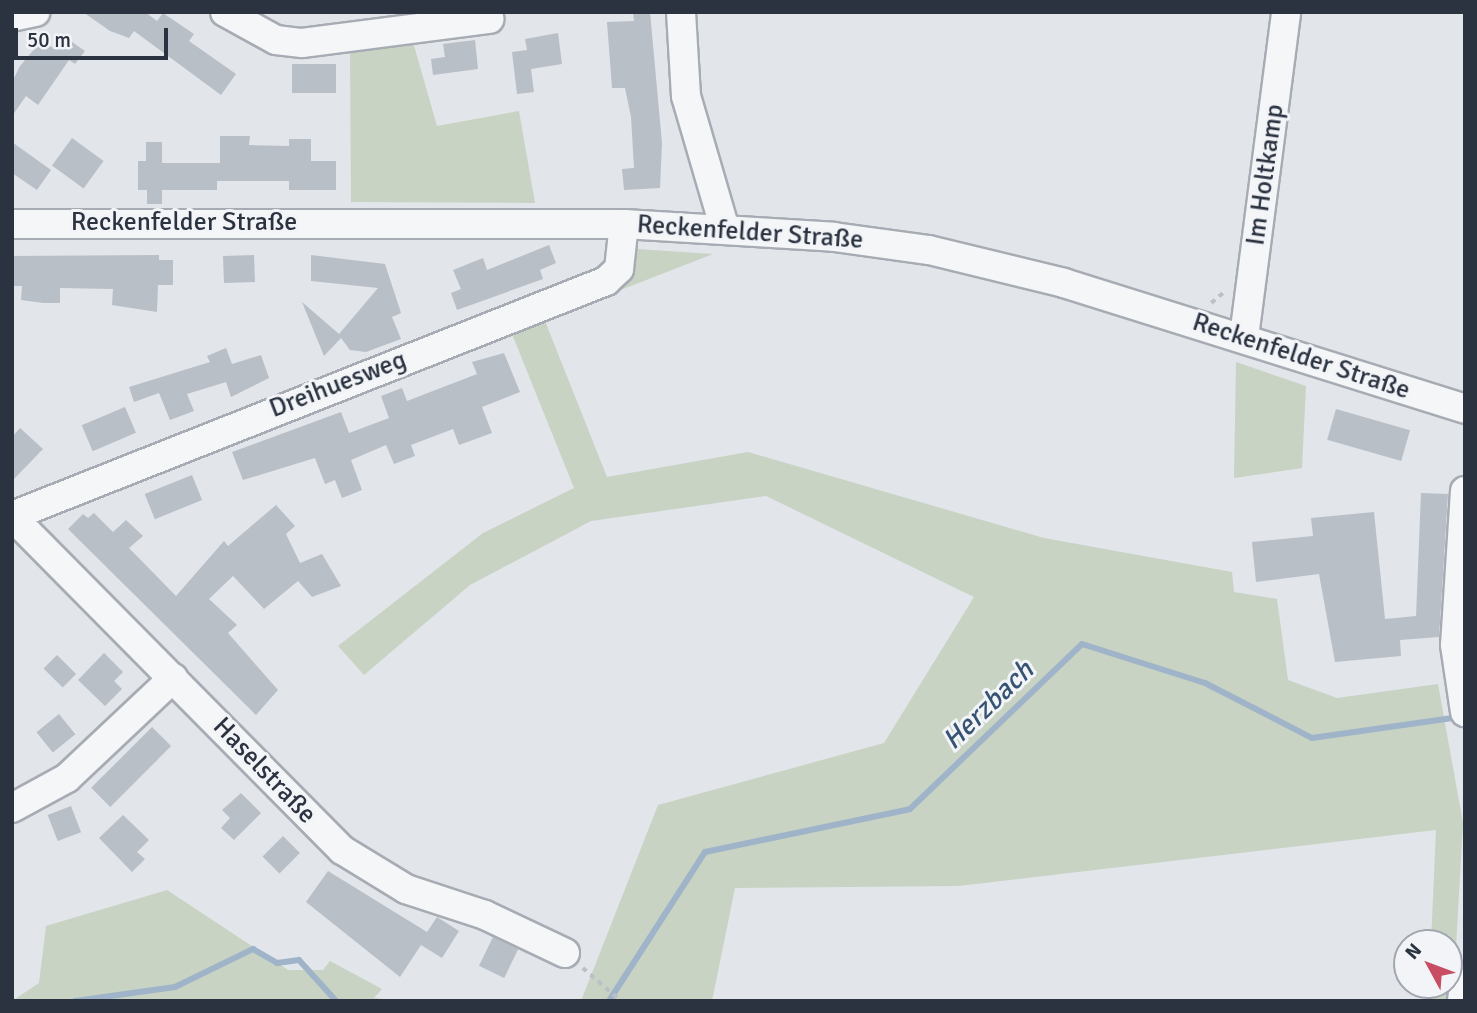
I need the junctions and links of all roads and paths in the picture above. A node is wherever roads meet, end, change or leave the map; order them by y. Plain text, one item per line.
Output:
1 (35, 12) edge
2 (225, 12) edge
3 (681, 12) edge
4 (1286, 12) edge
5 (12, 17) edge
6 (489, 19) dead end
7 (12, 224) edge
8 (624, 224) junction
9 (724, 226) junction
10 (1244, 337) junction
11 (1465, 409) edge
12 (1465, 491) edge
13 (12, 516) edge
14 (173, 678) junction
15 (1464, 708) edge
16 (12, 808) edge
17 (565, 953) dead end
18 (1465, 977) edge
19 (600, 981) dead end
20 (621, 1001) edge
21 (1462, 1001) edge

1 - 5 street
2 - 6 street
3 - 9 street
4 - 10 street, Im Holtkamp
7 - 8 street, Reckenfelder Straße
8 - 9 street, Reckenfelder Straße
8 - 13 street, Dreihuesweg
9 - 10 street, Reckenfelder Straße
10 - 11 street, Reckenfelder Straße
12 - 15 street
13 - 14 street, Haselstraße
14 - 16 street
14 - 17 street, Haselstraße
18 - 21 street
19 - 20 path

